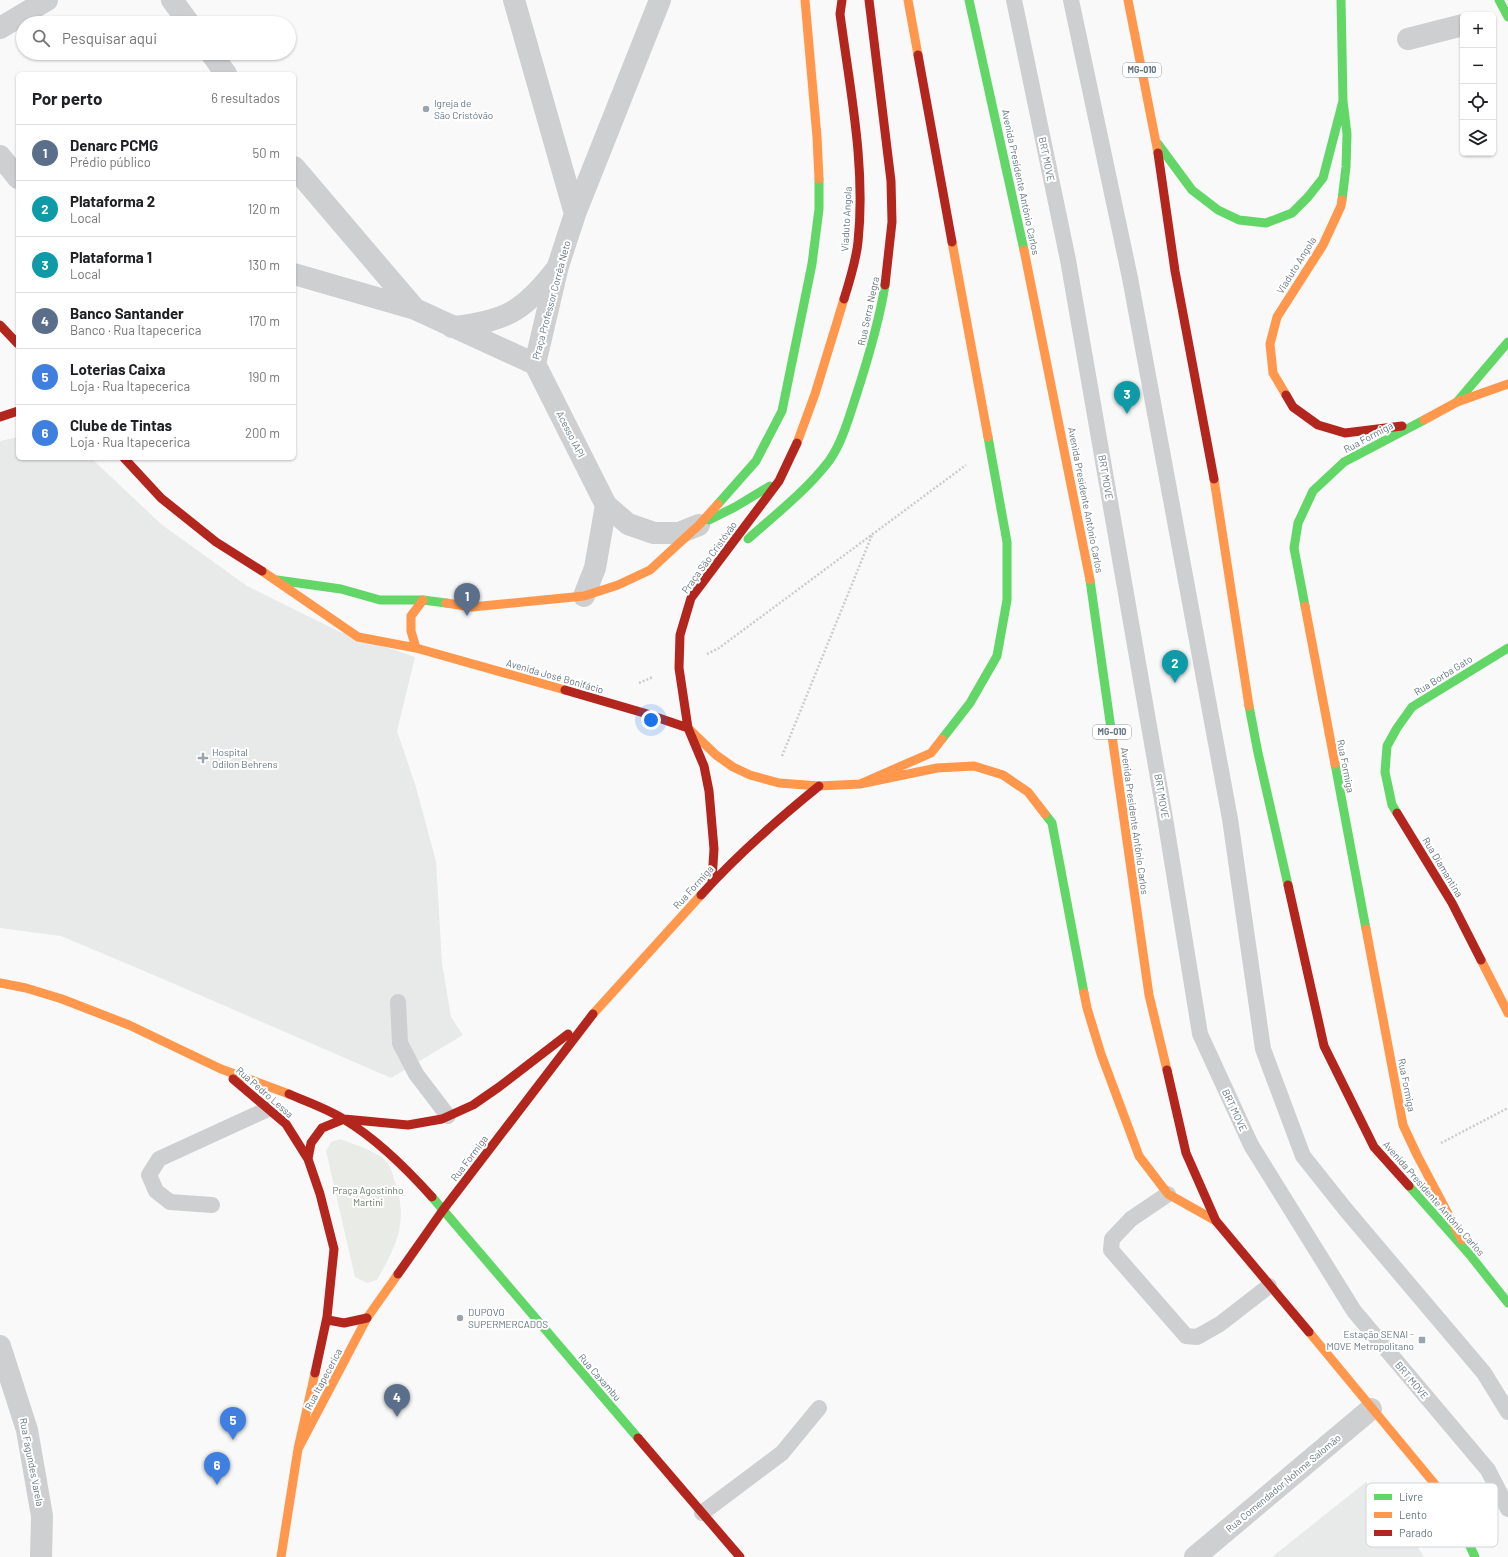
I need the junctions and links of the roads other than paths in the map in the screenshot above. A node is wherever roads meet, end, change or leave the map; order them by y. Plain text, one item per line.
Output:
1 (47, 0) edge
2 (172, 0) edge
3 (514, 0) edge
4 (660, 0) edge
5 (805, 0) edge
6 (842, 0) edge
7 (869, 0) edge
8 (908, 0) edge
9 (969, 0) edge
10 (1014, 0) edge
11 (1070, 0) edge
12 (1128, 0) edge
13 (1341, 0) edge
14 (20, 16) edge
15 (184, 16) edge
16 (16, 18) edge
17 (1460, 26) edge
18 (0, 28) edge
19 (1408, 39) dead end
20 (216, 60) edge
21 (225, 72) edge
22 (1343, 101) junction
23 (1156, 141) junction
24 (0, 156) edge
25 (296, 169) edge
26 (16, 176) edge
27 (575, 214) junction
28 (558, 266) junction
29 (296, 275) edge
30 (415, 309) junction
31 (0, 325) edge
32 (452, 327) junction
33 (16, 342) edge
34 (1508, 342) edge
35 (534, 364) junction
36 (1508, 384) edge
37 (1457, 402) junction
38 (16, 412) edge
39 (0, 417) edge
40 (1415, 425) junction
41 (792, 455) joint
42 (126, 460) edge
43 (779, 481) junction
44 (606, 505) junction
45 (699, 525) junction
46 (713, 570) junction
47 (277, 580) junction
48 (584, 596) junction
49 (423, 600) junction
50 (416, 648) junction
51 (1508, 648) edge
52 (688, 728) junction
53 (1397, 728) joint
54 (860, 784) junction
55 (819, 786) junction
56 (712, 881) junction
57 (0, 983) edge
58 (398, 1002) dead end
59 (1508, 1013) edge
60 (593, 1014) junction
61 (221, 1069) junction
62 (268, 1109) junction
63 (448, 1116) junction
64 (344, 1119) junction
65 (308, 1159) junction
66 (1168, 1194) junction
67 (212, 1205) dead end
68 (444, 1210) junction
69 (1216, 1221) junction
70 (1470, 1255) junction
71 (1269, 1286) junction
72 (1508, 1303) edge
73 (327, 1317) junction
74 (367, 1318) junction
75 (0, 1346) edge
76 (819, 1408) dead end
77 (1371, 1409) junction
78 (1508, 1412) edge
79 (298, 1449) junction
80 (1434, 1483) edge
81 (1495, 1483) edge
82 (1498, 1490) edge
83 (1508, 1509) edge
84 (702, 1512) junction
85 (1470, 1547) edge
86 (41, 1557) edge
87 (282, 1557) edge
88 (740, 1557) edge
89 (1195, 1557) edge
90 (1475, 1557) edge

1 - 14 street
2 - 15 street
3 - 27 street
4 - 27 street, Praça Professor Corrêa Neto
5 - 45 main road
6 - 41 main road, Viaduto Angola
7 - 46 main road, Rua Serra Negra
8 - 54 main road
9 - 69 main road, Avenida Presidente Antônio Carlos / MG-010
10 - 81 lane, BRT MOVE
11 - 78 lane
12 - 23 main road, Avenida Presidente Antônio Carlos / MG-010
13 - 22 main road, Viaduto Angola
16 - 18 street
17 - 19 street
20 - 21 street
22 - 23 main road
22 - 40 main road, Viaduto Angola
23 - 70 main road, Avenida Presidente Antônio Carlos / MG-010
24 - 26 street
25 - 30 street, Praça Professor Corrêa Neto
27 - 28 street, Praça Professor Corrêa Neto
28 - 32 street
28 - 35 street, Praça Professor Corrêa Neto
29 - 30 street
30 - 32 street, Praça Professor Corrêa Neto
31 - 33 main road
32 - 35 street, Praça Professor Corrêa Neto
34 - 37 main road
35 - 44 street, Acesso IAPI
36 - 37 main road, Rua Formiga
37 - 40 main road, Rua Formiga
38 - 39 main road
40 - 70 main road, Rua Formiga
41 - 43 main road, Praça São Cristóvão
42 - 47 main road, Avenida José Bonifácio
43 - 45 main road
43 - 46 main road, Praça São Cristóvão
44 - 45 street, Acesso IAPI
44 - 48 street
45 - 48 main road, Avenida José Bonifácio
46 - 52 main road, Praça São Cristóvão
47 - 49 main road, Avenida José Bonifácio
47 - 50 main road, Avenida José Bonifácio
48 - 49 main road, Avenida José Bonifácio
49 - 50 main road
50 - 52 main road, Avenida José Bonifácio
51 - 53 main road, Rua Borba Gato
52 - 55 main road
52 - 56 main road
53 - 59 main road, Rua Diamantina
54 - 55 main road
54 - 66 main road
55 - 56 main road, Rua Formiga
56 - 60 main road, Rua Formiga
57 - 61 main road, Rua Pedro Lessa
58 - 63 lane
60 - 63 main road, Rua Formiga
60 - 68 main road, Rua Formiga
61 - 62 main road, Rua Pedro Lessa
61 - 64 main road, Rua Pedro Lessa
62 - 65 main road, Rua Pedro Lessa
62 - 67 lane
63 - 64 main road, Rua Formiga
64 - 65 main road
64 - 68 main road, Rua Pedro Lessa
65 - 73 main road, Rua Pedro Lessa
66 - 69 main road
66 - 71 lane
68 - 74 main road, Rua Formiga
68 - 84 main road, Rua Caxambu
69 - 71 main road, Avenida Presidente Antônio Carlos / MG-010
70 - 72 main road, Avenida Presidente Antônio Carlos / MG-010
71 - 77 main road, Avenida Presidente Antônio Carlos / MG-010
73 - 74 main road
73 - 79 main road, Rua Itapecerica
74 - 79 main road, Rua Itapecerica
75 - 86 street, Rua Fagundes Varela
76 - 84 lane
77 - 80 main road, Avenida Presidente Antônio Carlos / MG-010
77 - 89 street, Rua Comendador Nohme Salomão
79 - 87 main road, Rua Itapecerica
82 - 83 lane, BRT MOVE
84 - 88 main road, Rua Caxambu
85 - 90 main road, Avenida Presidente Antônio Carlos / MG-010

